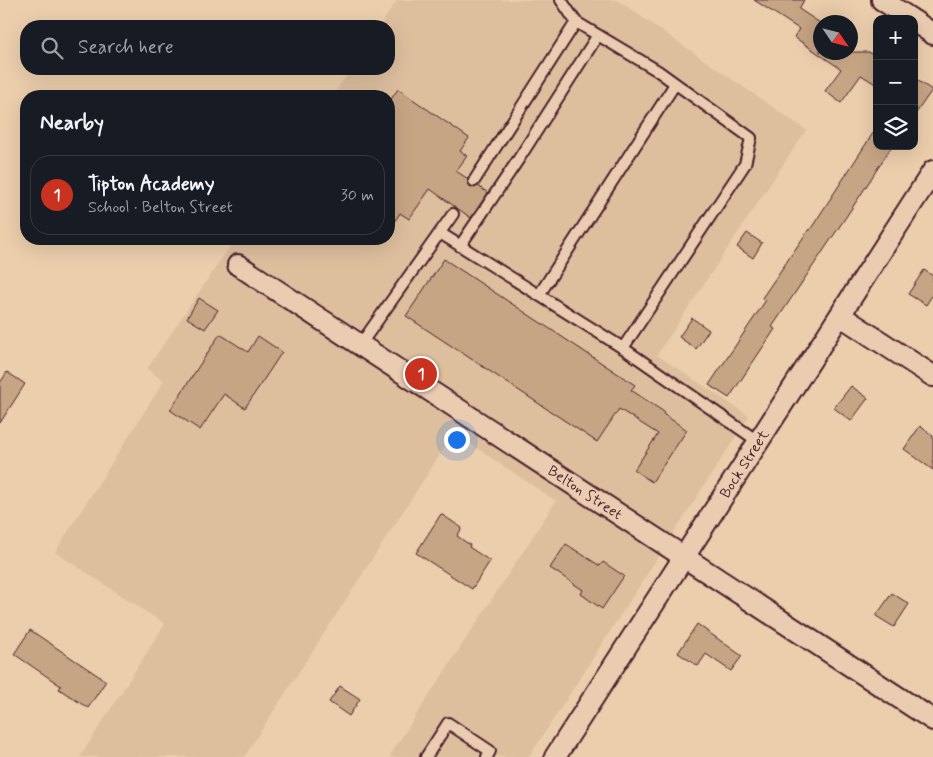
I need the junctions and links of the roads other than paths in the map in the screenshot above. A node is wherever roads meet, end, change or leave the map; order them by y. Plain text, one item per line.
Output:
1 (561, 0) edge
2 (882, 0) edge
3 (905, 15) edge
4 (576, 22) junction
5 (918, 24) edge
6 (933, 34) edge
7 (598, 35) junction
8 (675, 84) junction
9 (933, 171) edge
10 (474, 181) dead end
11 (453, 214) dead end
12 (440, 233) junction
13 (460, 246) junction
14 (238, 266) dead end
15 (539, 295) junction
16 (841, 316) junction
17 (360, 346) junction
18 (623, 348) junction
19 (933, 376) edge
20 (759, 442) junction
21 (684, 558) junction
22 (933, 720) edge
23 (426, 757) edge
24 (486, 757) edge
25 (555, 757) edge

1 - 4 lane
2 - 3 street
4 - 7 lane
4 - 10 lane
5 - 6 street
7 - 8 lane
7 - 13 lane
8 - 15 lane
8 - 18 lane
9 - 16 street, Bock Street
11 - 12 lane
12 - 13 lane
12 - 17 lane
13 - 15 lane
14 - 17 street, Belton Street
15 - 18 lane
16 - 19 street
16 - 20 street, Bock Street
17 - 21 street, Belton Street
18 - 20 lane
20 - 21 street, Bock Street
21 - 22 street, Belton Street
21 - 25 street, Bock Street
23 - 24 lane

